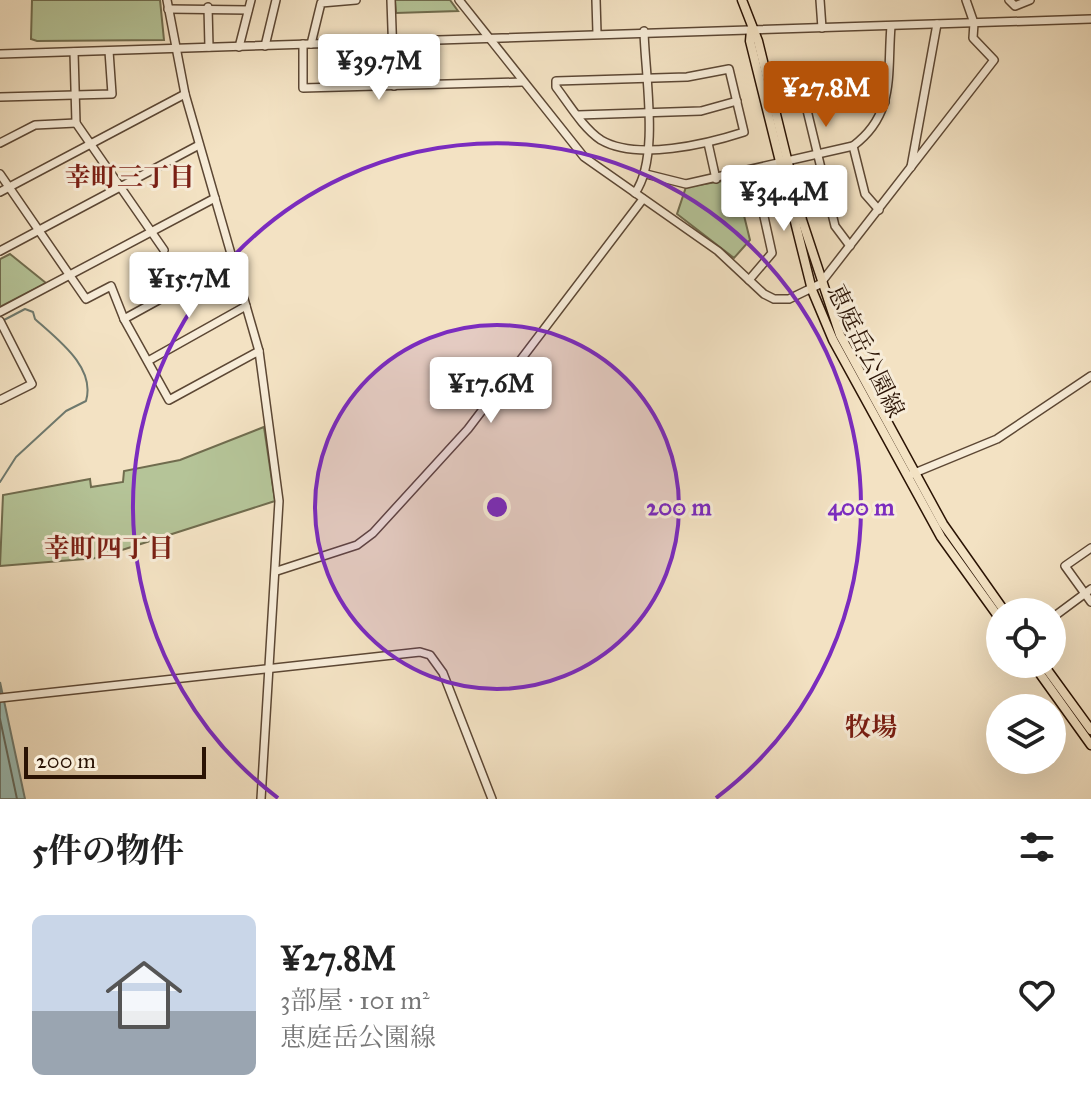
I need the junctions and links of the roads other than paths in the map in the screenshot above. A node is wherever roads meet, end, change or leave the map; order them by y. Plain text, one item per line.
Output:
1 (251, 0) edge
2 (276, 0) edge
3 (356, 0) edge
4 (391, 0) edge
5 (459, 0) edge
6 (596, 0) edge
7 (742, 0) edge
8 (820, 0) edge
9 (966, 0) edge
10 (1009, 0) edge
11 (1030, 0) edge
12 (167, 4) edge
13 (208, 7) junction
14 (248, 10) junction
15 (1091, 19) edge
16 (974, 23) junction
17 (937, 24) junction
18 (891, 26) junction
19 (751, 28) junction
20 (822, 28) junction
21 (644, 31) junction
22 (597, 33) junction
23 (487, 36) junction
24 (392, 41) junction
25 (307, 44) junction
26 (265, 46) junction
27 (209, 47) junction
28 (239, 47) junction
29 (174, 48) junction
30 (109, 51) junction
31 (74, 52) junction
32 (0, 54) edge
33 (888, 69) junction
34 (645, 78) junction
35 (522, 82) junction
36 (394, 86) junction
37 (75, 94) junction
38 (185, 94) junction
39 (0, 97) edge
40 (737, 101) junction
41 (885, 102) junction
42 (805, 104) junction
43 (647, 113) junction
44 (578, 115) junction
45 (76, 123) junction
46 (0, 143) edge
47 (708, 143) junction
48 (91, 145) junction
49 (199, 145) junction
50 (853, 146) junction
51 (649, 148) junction
52 (816, 155) junction
53 (783, 163) junction
54 (911, 169) junction
55 (754, 171) junction
56 (0, 174) edge
57 (646, 174) junction
58 (716, 179) junction
59 (9, 187) junction
60 (120, 187) junction
61 (0, 192) edge
62 (635, 193) junction
63 (215, 198) junction
64 (643, 199) junction
65 (879, 210) junction
66 (39, 230) junction
67 (152, 232) junction
68 (850, 246) junction
69 (164, 250) dead end
70 (0, 251) edge
71 (233, 259) junction
72 (70, 275) junction
73 (749, 280) junction
74 (816, 287) junction
75 (246, 306) junction
76 (0, 312) edge
77 (124, 319) junction
78 (0, 321) edge
79 (259, 351) junction
80 (148, 361) junction
81 (1091, 376) edge
82 (0, 400) edge
83 (911, 475) junction
84 (1091, 548) edge
85 (277, 571) junction
86 (1088, 592) edge
87 (995, 598) edge
88 (986, 600) edge
89 (1091, 602) edge
90 (1066, 608) edge
91 (269, 669) junction
92 (1043, 678) edge
93 (1053, 678) edge
94 (0, 698) edge
95 (1091, 730) edge
96 (1091, 745) edge
97 (261, 799) edge
98 (492, 799) edge

1 - 14 street
2 - 26 street
3 - 25 street
4 - 24 street
5 - 23 street
6 - 22 street
7 - 19 main road, 恵庭岳公園線
8 - 20 street
9 - 16 street
10 - 11 street
12 - 13 street
12 - 29 street
13 - 14 street
13 - 27 street
14 - 28 street
15 - 16 street
16 - 17 street
16 - 54 street
17 - 18 street
17 - 54 street
18 - 20 street
18 - 33 street
19 - 20 street
19 - 21 street
19 - 53 main road, 恵庭岳公園線
21 - 22 street
21 - 34 street
22 - 23 street
23 - 24 street
23 - 35 street
24 - 25 street
24 - 36 street
25 - 26 street
25 - 36 street
26 - 28 street
27 - 28 street
27 - 29 street
29 - 30 street
29 - 38 street
30 - 31 street
30 - 37 street
31 - 32 street
31 - 37 street
33 - 41 street
33 - 42 street
34 - 40 street
34 - 43 street
34 - 44 street
35 - 36 street
35 - 62 street
37 - 39 street
37 - 45 street
38 - 48 street
38 - 49 street
40 - 43 street
40 - 47 street
41 - 42 street
41 - 50 street
42 - 52 street
43 - 44 street
43 - 51 street
44 - 51 street
45 - 46 street
45 - 48 street
47 - 51 street
47 - 58 street
48 - 59 street
48 - 60 street
49 - 60 street
49 - 63 street
50 - 52 street
50 - 65 street
51 - 57 street
52 - 53 street
52 - 68 street
53 - 55 street
53 - 74 main road, 恵庭岳公園線
54 - 65 street
55 - 58 street
55 - 73 street
56 - 59 street
57 - 58 street
57 - 62 street
59 - 61 street
59 - 66 street
60 - 66 street
60 - 67 street
62 - 64 street
63 - 67 street
63 - 71 street
64 - 73 street
64 - 85 street
65 - 68 street
66 - 70 street
66 - 72 street
67 - 69 street
67 - 72 street
68 - 74 street
71 - 75 street
71 - 77 street
72 - 76 street
72 - 77 street
73 - 74 street
74 - 83 main road, 恵庭岳公園線
75 - 79 street
75 - 80 street
77 - 80 street
78 - 82 street
79 - 80 street
79 - 85 street
81 - 83 street
83 - 87 main road, 恵庭岳公園線
83 - 88 main road, 恵庭岳公園線
84 - 86 street
85 - 91 street
86 - 89 street
86 - 90 street
91 - 94 street
91 - 97 street
91 - 98 street
92 - 96 main road
93 - 95 main road

